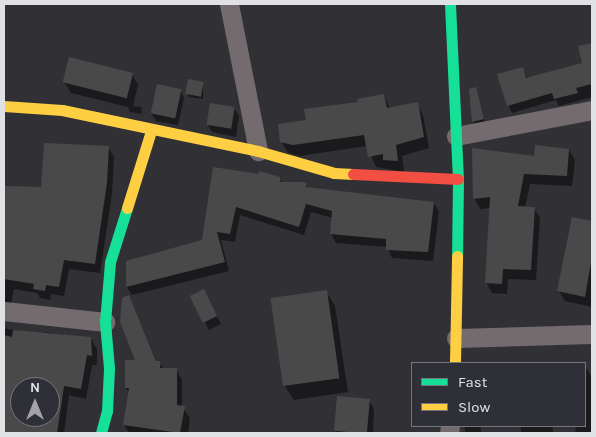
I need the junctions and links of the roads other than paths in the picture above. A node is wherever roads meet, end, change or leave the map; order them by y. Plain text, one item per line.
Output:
1 (229, 4) edge
2 (450, 4) edge
3 (4, 106) edge
4 (592, 110) edge
5 (152, 131) junction
6 (456, 136) junction
7 (258, 151) junction
8 (458, 179) junction
9 (4, 310) edge
10 (105, 322) junction
11 (592, 334) edge
12 (456, 338) junction
13 (455, 362) edge
14 (101, 433) edge

1 - 7 street
2 - 6 street
3 - 5 street
4 - 6 street
5 - 7 street
5 - 10 street
6 - 8 street
7 - 8 street
8 - 12 street
9 - 10 street
10 - 14 street
11 - 12 street
12 - 13 street

